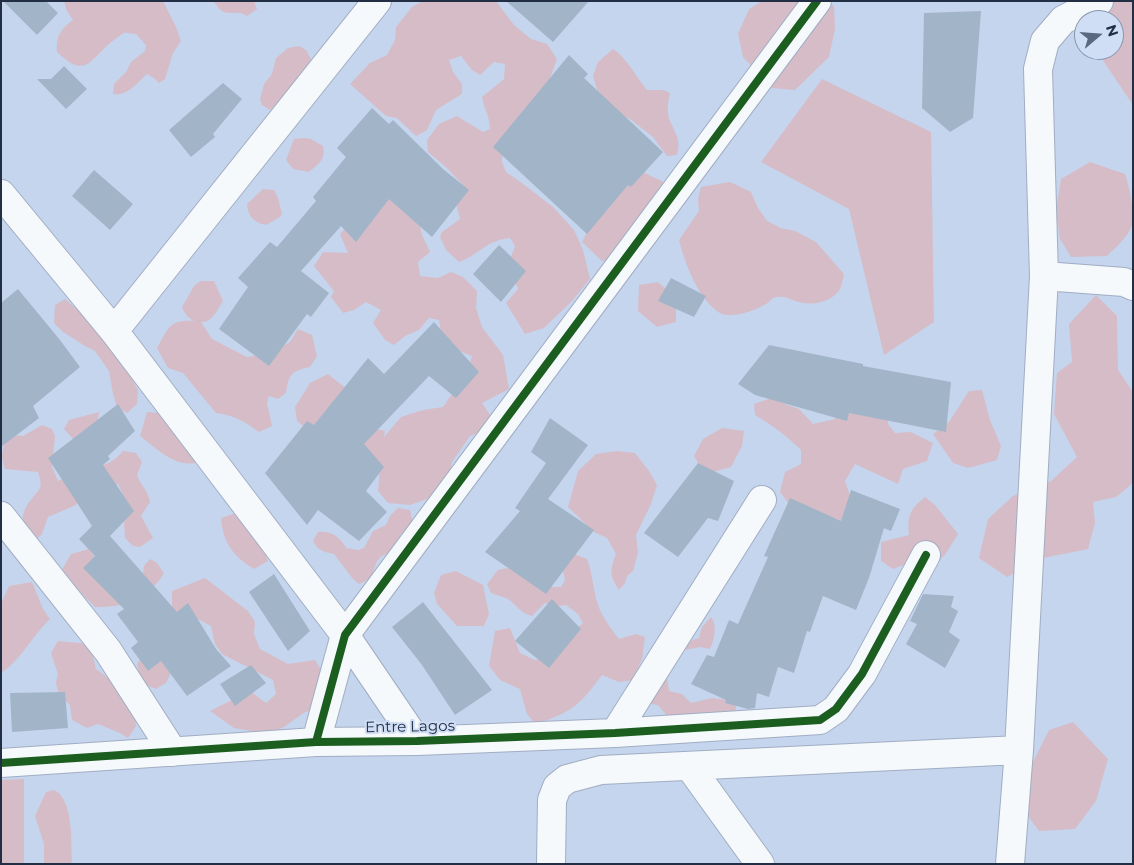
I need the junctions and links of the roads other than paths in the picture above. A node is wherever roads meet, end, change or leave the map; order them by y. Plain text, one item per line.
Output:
1 (377, 1) edge
2 (816, 1) edge
3 (1099, 1) edge
4 (1, 194) edge
5 (1044, 276) junction
6 (1133, 286) edge
7 (114, 331) junction
8 (762, 500) dead end
9 (1, 516) edge
10 (926, 555) dead end
11 (344, 635) junction
12 (615, 733) junction
13 (417, 741) junction
14 (316, 742) junction
15 (1019, 750) junction
16 (173, 752) junction
17 (1, 763) edge
18 (690, 767) junction
19 (551, 864) edge
20 (760, 864) edge
21 (1010, 864) edge

1 - 7 street
2 - 11 street
3 - 5 street
4 - 7 street
5 - 6 street
5 - 15 street
7 - 11 street
8 - 12 street
9 - 16 street
10 - 12 street, Entre Lagos
11 - 13 street
11 - 14 street
12 - 13 street, Entre Lagos
13 - 14 street, Entre Lagos
14 - 16 street, Entre Lagos
15 - 18 street
15 - 21 street
16 - 17 street, Entre Lagos
18 - 19 street
18 - 20 street

